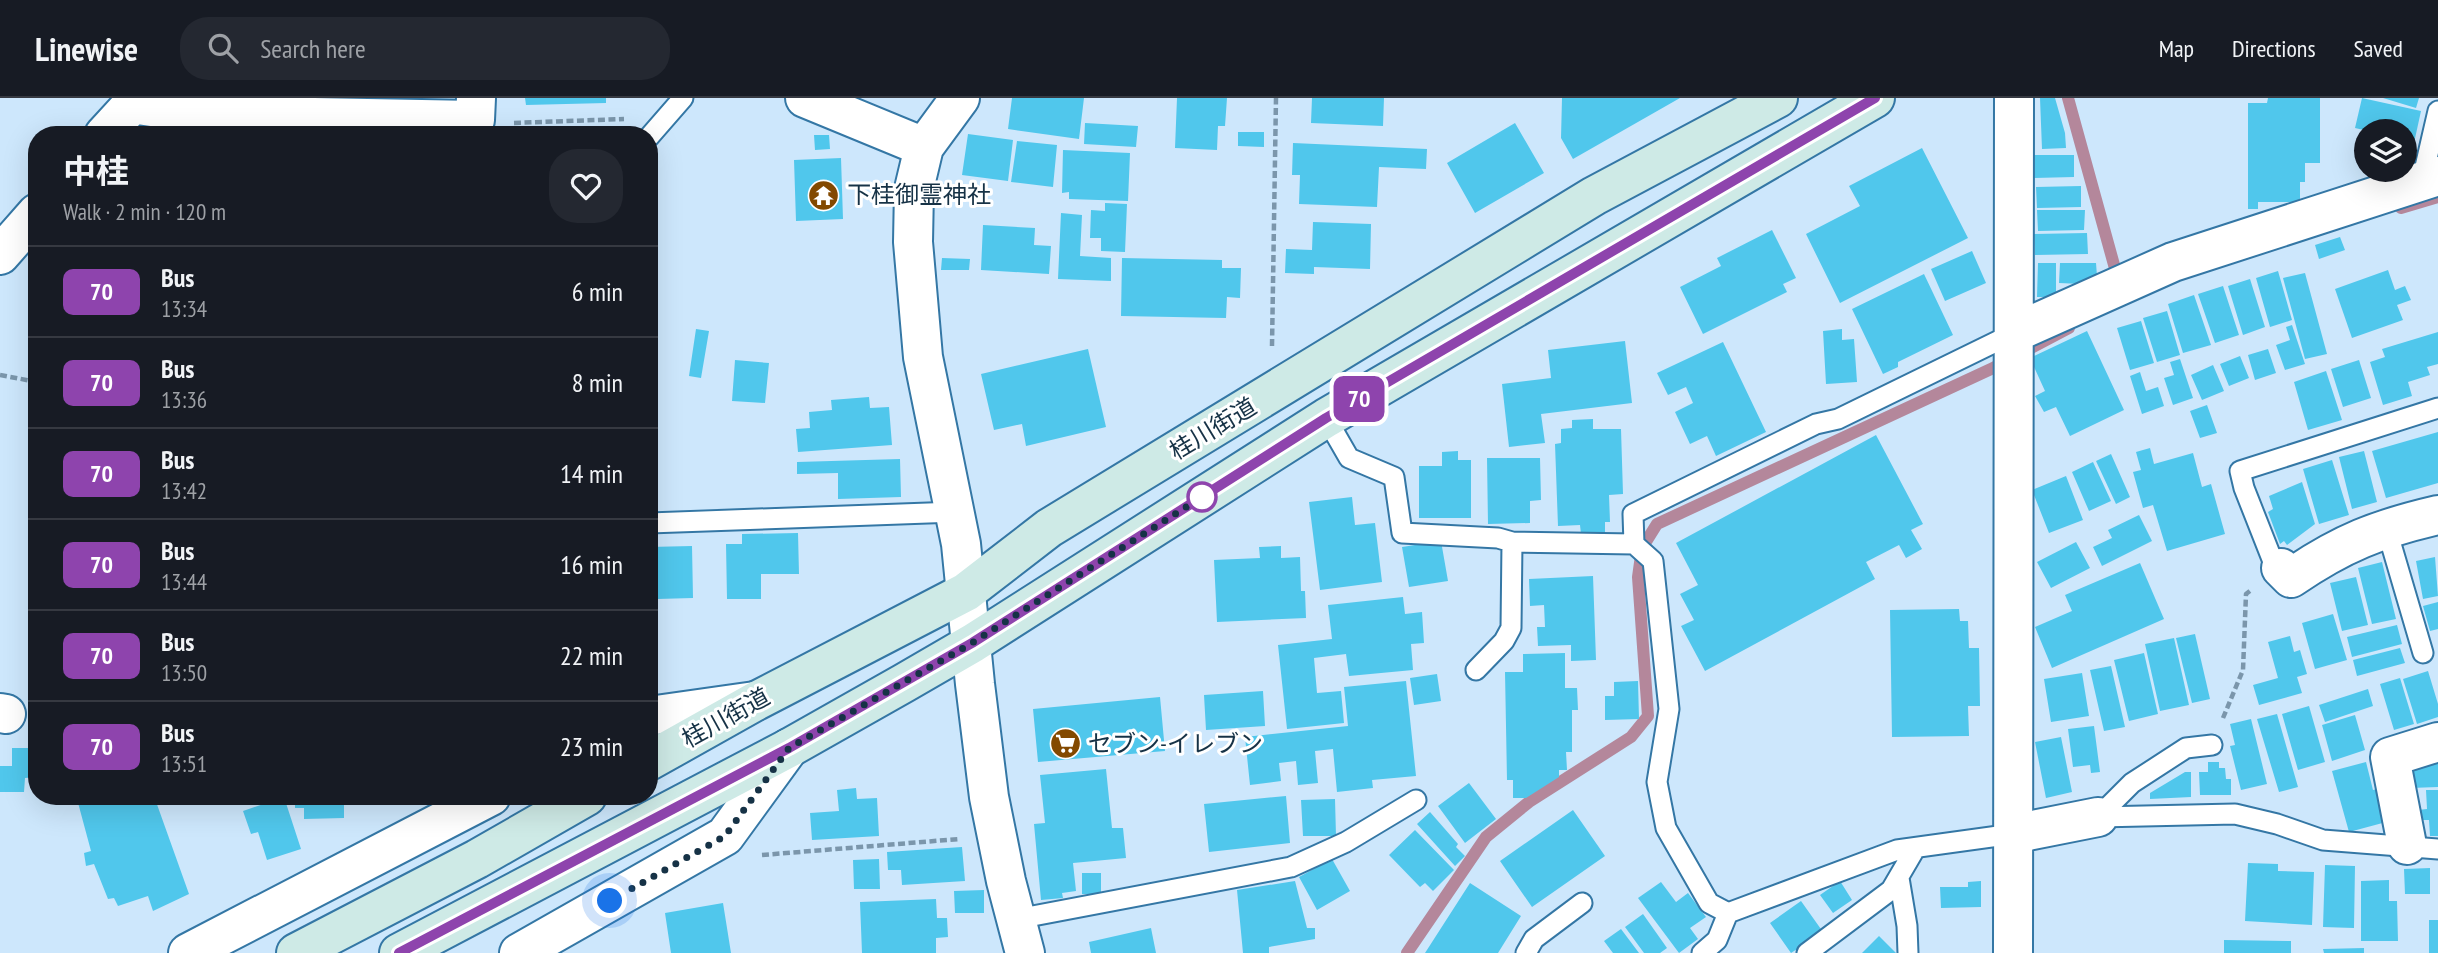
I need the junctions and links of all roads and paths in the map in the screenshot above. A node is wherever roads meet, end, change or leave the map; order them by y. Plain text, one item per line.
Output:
1 (683, 98) edge
2 (805, 98) edge
3 (960, 98) edge
4 (1276, 98) edge
5 (1778, 98) edge
6 (1875, 98) edge
7 (2014, 98) edge
8 (134, 101) edge
9 (476, 109) edge
10 (2438, 111) edge
11 (667, 117) junction
12 (112, 126) edge
13 (658, 127) edge
14 (924, 147) junction
15 (2430, 178) edge
16 (28, 223) edge
17 (0, 255) edge
18 (2014, 333) junction
19 (1272, 358) dead end
20 (0, 374) edge
21 (28, 380) edge
22 (2438, 408) edge
23 (1326, 418) junction
24 (956, 512) junction
25 (2438, 515) edge
26 (658, 523) edge
27 (2386, 527) junction
28 (1512, 542) junction
29 (1634, 544) junction
30 (2281, 568) junction
31 (966, 592) junction
32 (972, 643) junction
33 (2423, 653) dead end
34 (1476, 670) dead end
35 (756, 701) junction
36 (658, 715) edge
37 (2438, 742) edge
38 (2212, 745) joint
39 (789, 748) junction
40 (658, 756) edge
41 (1416, 800) dead end
42 (474, 805) edge
43 (571, 805) edge
44 (2098, 817) junction
45 (2013, 834) junction
46 (998, 836) junction
47 (2423, 847) edge
48 (1916, 849) junction
49 (754, 855) dead end
50 (1899, 878) junction
51 (1582, 903) dead end
52 (1728, 913) junction
53 (1021, 936) edge
54 (188, 953) edge
55 (296, 953) edge
56 (399, 953) edge
57 (519, 953) edge
58 (1526, 953) edge
59 (1702, 953) edge
60 (1807, 953) edge
61 (1908, 953) edge
62 (2013, 953) edge

1 - 11 lane
2 - 14 street
3 - 14 street
4 - 19 path
5 - 31 street, 桂川街道
6 - 23 street, 桂川街道
7 - 18 street
8 - 9 street
8 - 12 street
9 - 11 path
10 - 15 lane
11 - 13 lane
14 - 24 street
15 - 18 street
16 - 17 street
18 - 29 lane
18 - 45 street
20 - 21 path
22 - 30 lane
23 - 28 lane
23 - 32 street, 桂川街道
24 - 26 lane
24 - 31 street
25 - 27 street
27 - 30 street
27 - 33 lane
28 - 29 lane
28 - 34 lane
29 - 52 lane
30 - 38 path
31 - 32 street
31 - 35 street, 桂川街道
32 - 39 street, 桂川街道
32 - 46 street
35 - 36 street
35 - 40 street, 桂川街道
37 - 47 street
38 - 44 lane
39 - 56 street, 桂川街道
39 - 57 street
41 - 53 lane
42 - 54 street
43 - 55 street
44 - 45 street
44 - 47 lane
45 - 48 lane
45 - 62 street
46 - 49 path
46 - 53 street
48 - 50 lane
48 - 52 lane
50 - 60 lane
50 - 61 lane
51 - 58 lane
52 - 59 lane

